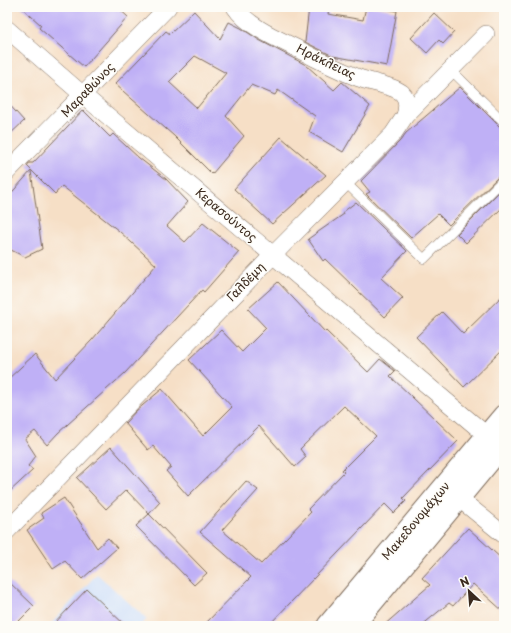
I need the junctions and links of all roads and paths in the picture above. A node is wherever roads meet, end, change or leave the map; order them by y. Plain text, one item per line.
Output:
1 (168, 7) edge
2 (235, 7) edge
3 (7, 29) edge
4 (486, 34) dead end
5 (451, 70) junction
6 (83, 95) junction
7 (405, 116) junction
8 (504, 122) edge
9 (7, 172) edge
10 (504, 179) edge
11 (345, 182) junction
12 (272, 254) junction
13 (504, 416) edge
14 (497, 442) edge
15 (452, 492) junction
16 (7, 531) edge
17 (504, 535) edge
18 (328, 626) edge
19 (352, 626) edge

1 - 6 street, Μαραθώνος
2 - 7 street, Ηράκλειας
3 - 6 street, Κερασούντος
4 - 5 street, Γαλδέμη
5 - 7 street, Γαλδέμη
5 - 8 lane
6 - 9 street, Μαραθώνος
6 - 12 street, Κερασούντος
7 - 11 street, Γαλδέμη
10 - 11 lane
11 - 12 street, Γαλδέμη
12 - 14 street, Κερασούντος
12 - 16 street, Γαλδέμη
13 - 14 street, Μακεδονομάχων
14 - 15 street, Μακεδονομάχων
15 - 17 street
15 - 18 street, Μακεδονομάχων
15 - 19 street, Μακεδονομάχων

